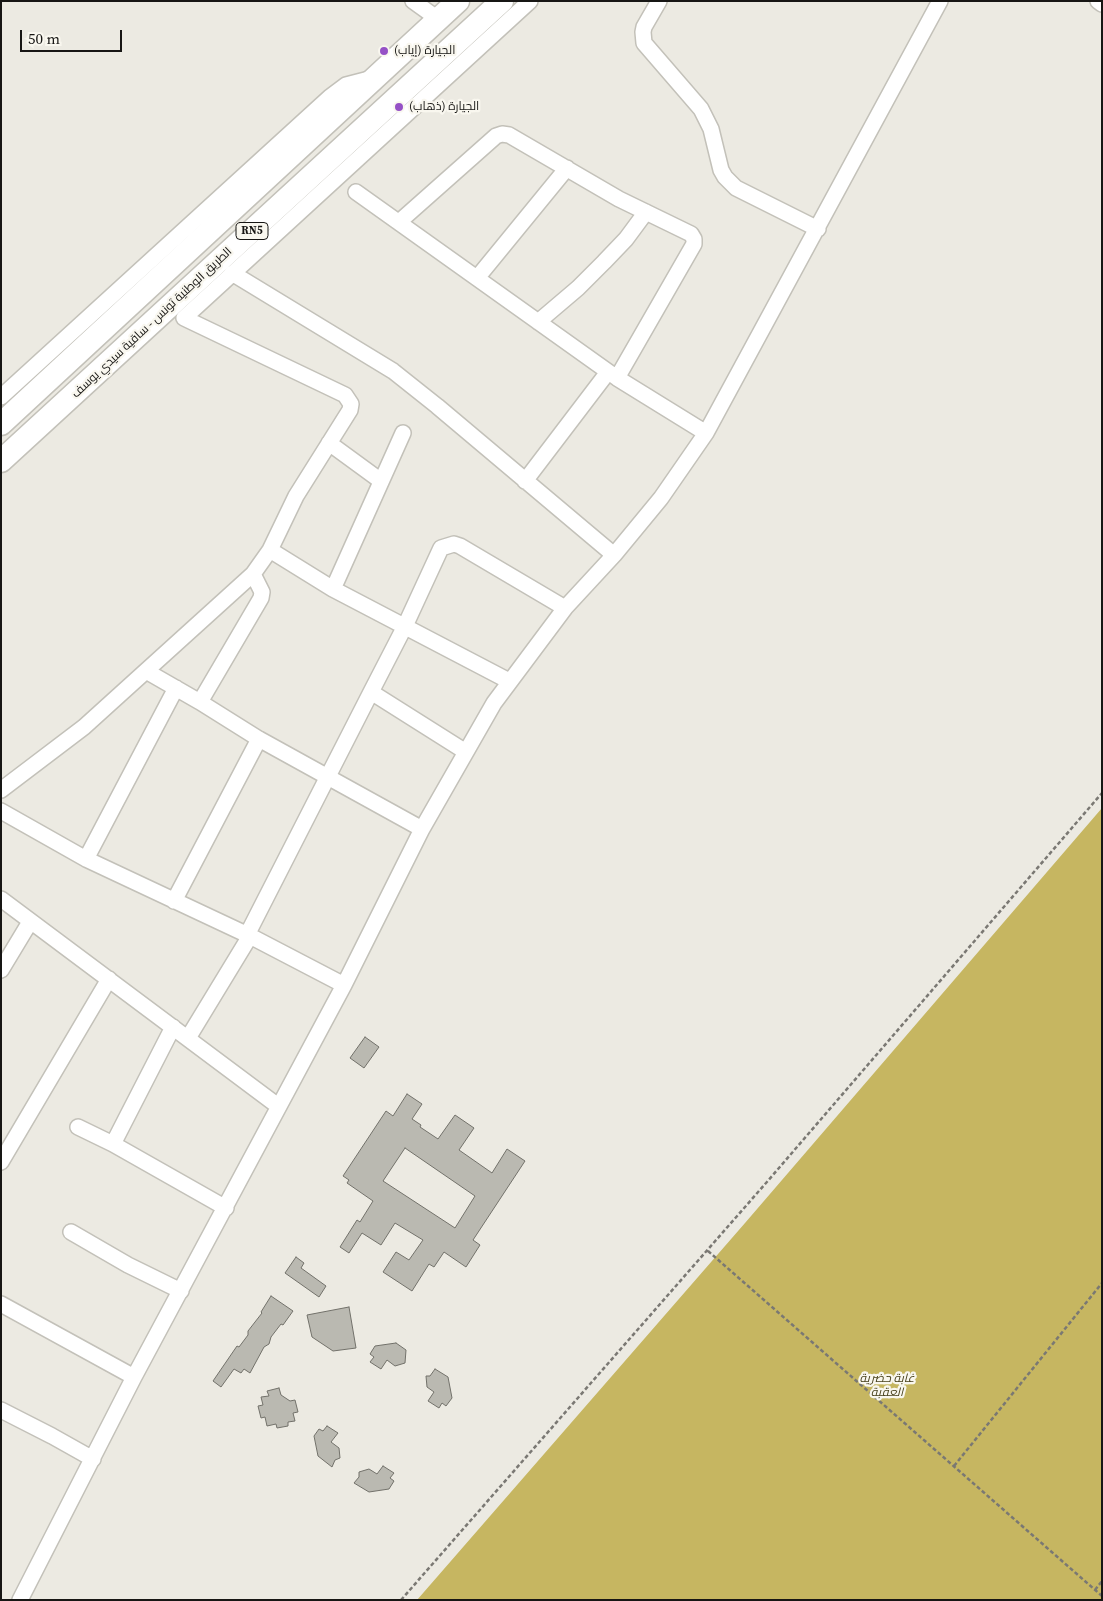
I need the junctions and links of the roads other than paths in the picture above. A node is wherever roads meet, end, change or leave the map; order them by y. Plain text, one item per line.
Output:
1 (413, 1) edge
2 (458, 1) edge
3 (502, 1) edge
4 (530, 1) edge
5 (658, 1) edge
6 (940, 1) edge
7 (1098, 1) edge
8 (1102, 4) edge
9 (438, 19) junction
10 (375, 78) junction
11 (567, 168) junction
12 (356, 192) dead end
13 (646, 212) junction
14 (399, 222) junction
15 (818, 229) junction
16 (232, 273) junction
17 (477, 278) junction
18 (538, 322) junction
19 (613, 375) junction
20 (1, 397) edge
21 (1, 424) edge
22 (402, 433) dead end
23 (706, 433) junction
24 (329, 443) junction
25 (1, 461) edge
26 (381, 481) junction
27 (525, 481) junction
28 (270, 550) junction
29 (614, 555) junction
30 (253, 574) junction
31 (333, 589) junction
32 (566, 608) junction
33 (405, 626) junction
34 (146, 671) junction
35 (508, 681) junction
36 (176, 688) junction
37 (372, 692) junction
38 (200, 702) junction
39 (258, 739) junction
40 (466, 752) junction
41 (328, 776) junction
42 (1, 790) edge
43 (1, 812) edge
44 (422, 829) junction
45 (86, 859) junction
46 (1, 899) edge
47 (174, 900) junction
48 (30, 922) junction
49 (248, 935) junction
50 (1, 970) edge
51 (109, 979) junction
52 (344, 984) junction
53 (173, 1027) junction
54 (188, 1038) junction
55 (278, 1106) junction
56 (78, 1127) dead end
57 (112, 1144) junction
58 (1, 1162) edge
59 (226, 1208) junction
60 (71, 1232) dead end
61 (180, 1291) junction
62 (1, 1304) edge
63 (134, 1377) junction
64 (1, 1410) edge
65 (93, 1459) junction
66 (20, 1600) edge

1 - 9 street
2 - 9 highway, RN5
3 - 25 highway, الطريق الوطنية تونس - ساقية سيدي يوسف / RN5
4 - 16 street
5 - 15 street
6 - 15 street
7 - 8 street
9 - 10 highway, RN5
10 - 20 street
10 - 21 highway, RN5
11 - 13 street
11 - 14 street
11 - 17 street
12 - 14 street
13 - 18 street
13 - 19 street
14 - 17 street
15 - 23 street
16 - 24 street
16 - 27 street
17 - 18 street
18 - 19 street
19 - 23 street
19 - 27 street
22 - 26 street
23 - 29 street
24 - 26 street
24 - 28 street
26 - 31 street
27 - 29 street
28 - 30 street
28 - 31 street
29 - 32 street
30 - 34 street
30 - 38 street
31 - 33 street
32 - 33 street
32 - 35 street
33 - 35 street
33 - 37 street
34 - 36 street
34 - 42 street
35 - 40 street
36 - 38 street
36 - 45 street
37 - 40 street
37 - 41 street
38 - 39 street
39 - 41 street
39 - 47 street
40 - 44 street
41 - 44 street
41 - 49 street
43 - 45 street
44 - 52 street
45 - 47 street
46 - 48 street
47 - 49 street
48 - 50 street
48 - 51 street
49 - 52 street
49 - 54 street
51 - 53 street
51 - 58 street
52 - 55 street
53 - 54 street
53 - 57 street
54 - 55 street
55 - 59 street
56 - 57 street
57 - 59 street
59 - 61 street
60 - 61 street
61 - 63 street
62 - 63 street
63 - 65 street
64 - 65 street
65 - 66 street

